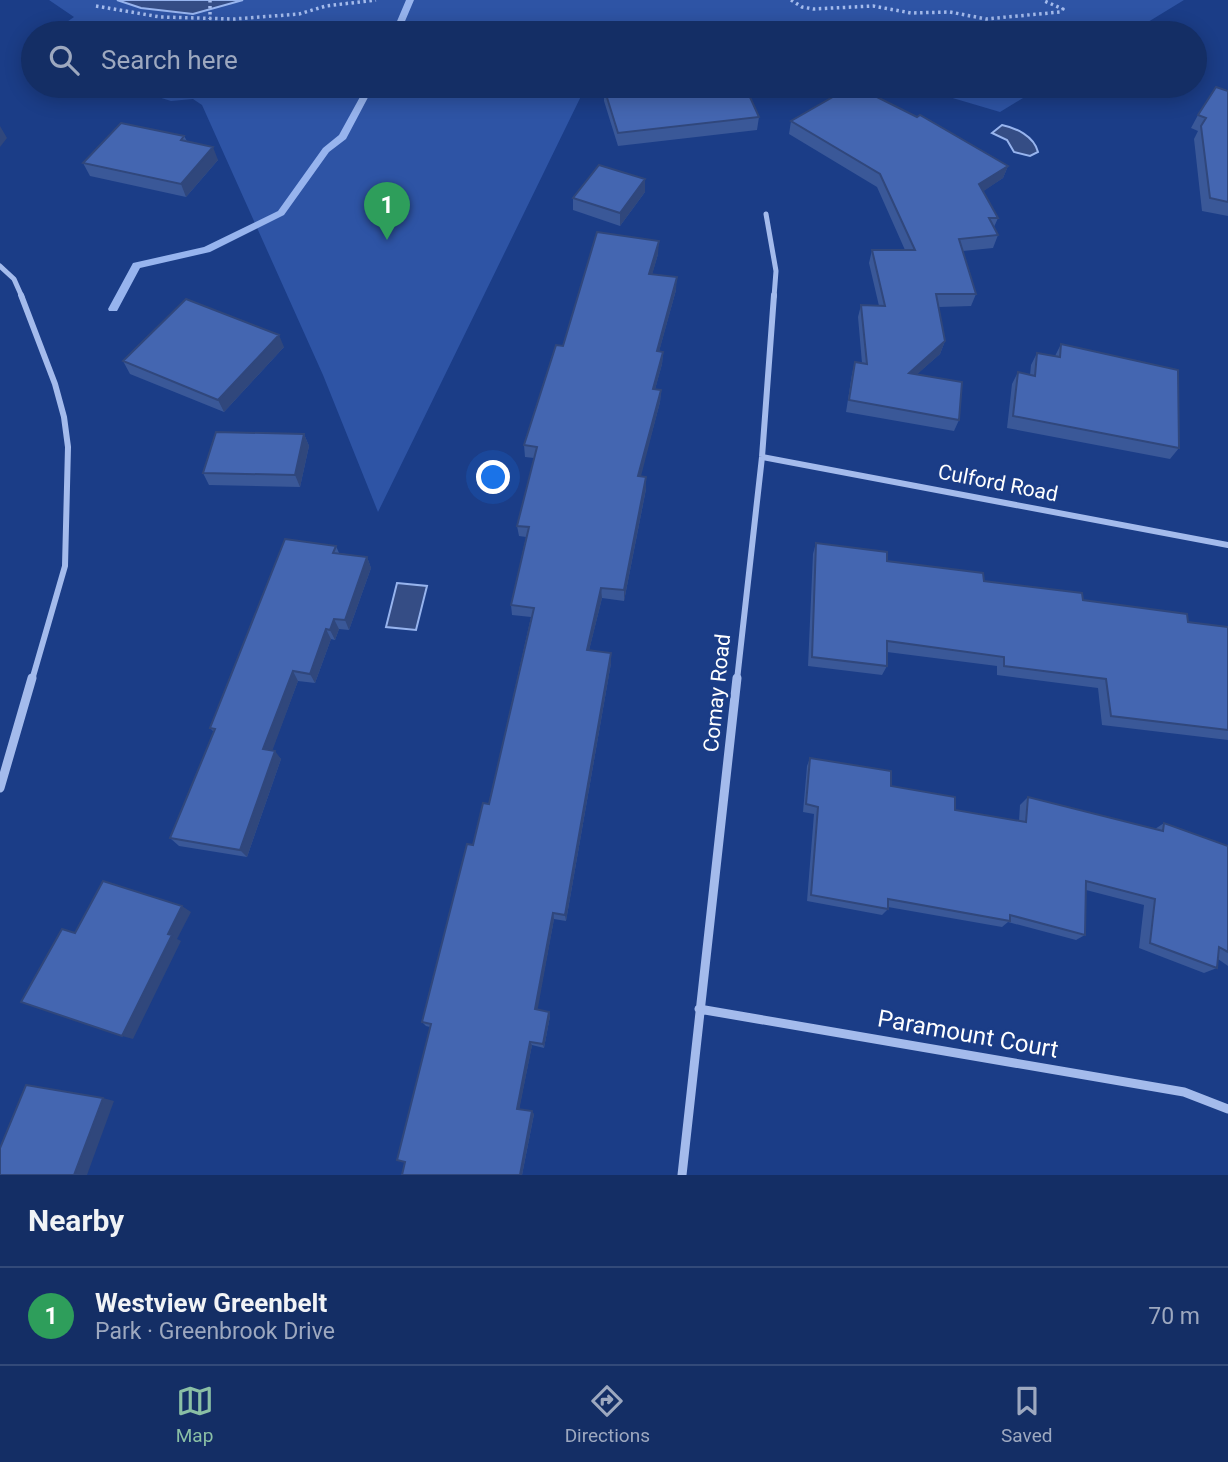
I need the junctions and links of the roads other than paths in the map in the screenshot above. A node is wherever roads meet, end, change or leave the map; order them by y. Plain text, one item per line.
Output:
1 (766, 214) dead end
2 (0, 266) edge
3 (762, 457) junction
4 (1228, 545) edge
5 (0, 788) edge
6 (699, 1009) junction
7 (1228, 1109) edge
8 (682, 1175) edge

1 - 3 street, Comay Road
2 - 5 street
3 - 4 street, Culford Road
3 - 6 street, Comay Road
6 - 7 street, Paramount Court
6 - 8 street, Comay Road

